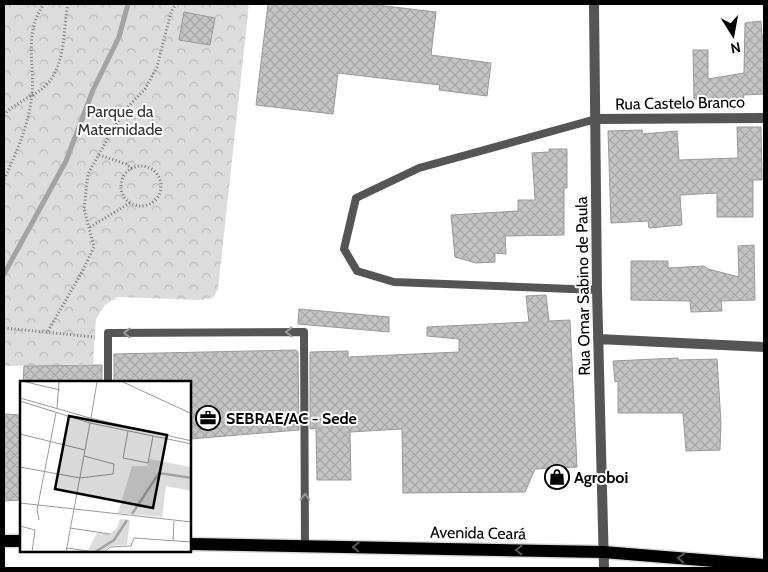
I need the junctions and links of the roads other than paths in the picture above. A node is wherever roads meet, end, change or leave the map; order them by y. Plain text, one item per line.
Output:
1 (594, 4) edge
2 (764, 118) edge
3 (596, 119) junction
4 (597, 290) junction
5 (598, 339) junction
6 (764, 347) edge
7 (108, 381) edge
8 (4, 540) edge
9 (20, 541) edge
10 (191, 544) edge
11 (305, 546) junction
12 (603, 552) junction
13 (764, 565) edge
14 (604, 568) edge

1 - 3 street, Rua Omar Sabino de Paula
2 - 3 street, Rua Castelo Branco
3 - 4 street, Rua Omar Sabino de Paula
3 - 4 lane
4 - 5 street, Rua Omar Sabino de Paula
5 - 6 street
5 - 12 street, Rua Omar Sabino de Paula
11 -> 7 lane
8 - 9 main road
10 - 11 main road, Avenida Ceará
12 -> 11 main road, Avenida Ceará
13 -> 12 main road, Avenida Ceará
12 - 14 street, Rua Omar Sabino de Paula

